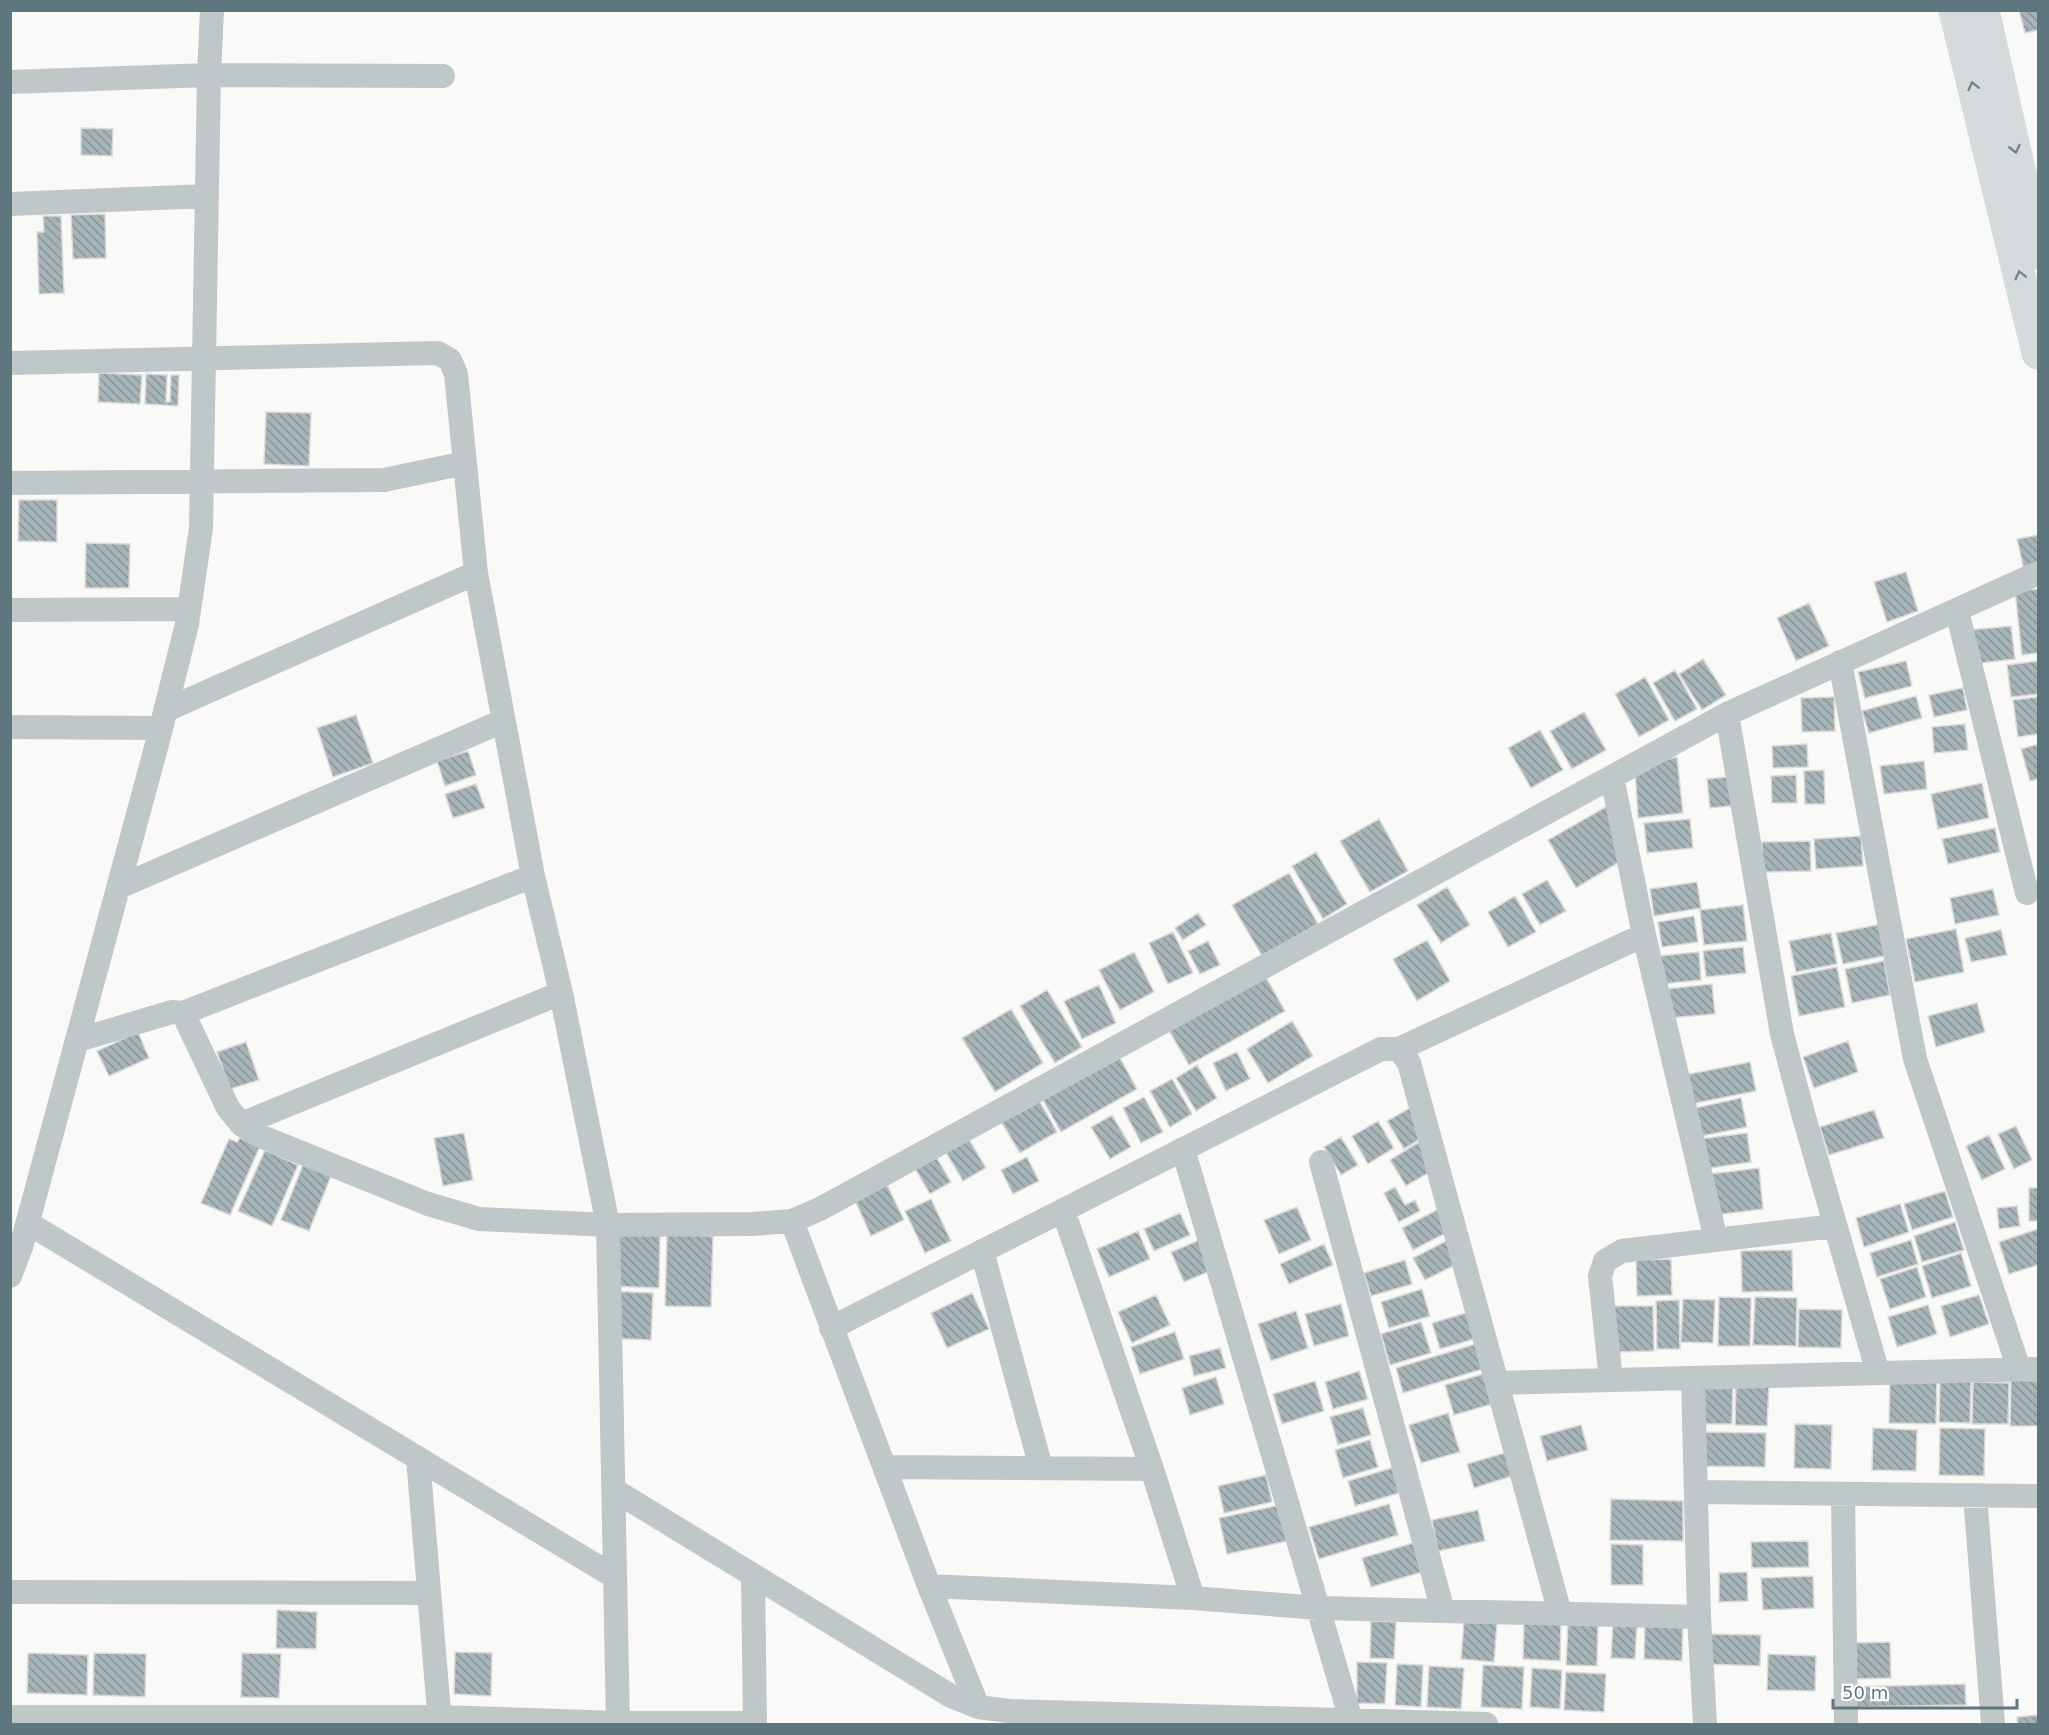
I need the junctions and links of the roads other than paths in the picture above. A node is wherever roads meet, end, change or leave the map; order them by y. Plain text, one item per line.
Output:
1 (212, 10) edge
2 (1955, 10) edge
3 (1983, 10) edge
4 (209, 75) junction
5 (443, 76) dead end
6 (10, 82) edge
7 (207, 196) junction
8 (10, 204) edge
9 (2038, 253) edge
10 (2035, 321) edge
11 (2038, 353) edge
12 (204, 358) junction
13 (10, 363) edge
14 (465, 463) junction
15 (202, 481) junction
16 (10, 483) edge
17 (476, 573) junction
18 (2038, 573) edge
19 (189, 609) junction
20 (10, 610) edge
21 (1957, 611) junction
22 (1840, 662) junction
23 (1726, 714) junction
24 (163, 719) junction
25 (503, 721) junction
26 (10, 728) edge
27 (1612, 777) junction
28 (533, 876) junction
29 (119, 887) junction
30 (2027, 893) dead end
31 (1644, 935) junction
32 (561, 993) junction
33 (183, 1013) junction
34 (78, 1040) junction
35 (1399, 1049) junction
36 (241, 1124) junction
37 (1183, 1149) junction
38 (1322, 1162) dead end
39 (1063, 1210) junction
40 (792, 1221) junction
41 (28, 1223) junction
42 (608, 1225) junction
43 (1835, 1226) junction
44 (1716, 1240) junction
45 (16, 1246) edge
46 (982, 1251) junction
47 (10, 1276) edge
48 (831, 1328) junction
49 (2029, 1369) edge
50 (1878, 1373) junction
51 (1693, 1378) junction
52 (1611, 1380) junction
53 (1498, 1383) junction
54 (418, 1458) junction
55 (886, 1467) junction
56 (1041, 1468) junction
57 (1152, 1469) junction
58 (614, 1490) junction
59 (1696, 1492) junction
60 (1843, 1495) junction
61 (1975, 1495) junction
62 (2038, 1496) edge
63 (753, 1576) junction
64 (615, 1577) junction
65 (929, 1586) junction
66 (10, 1592) edge
67 (429, 1593) junction
68 (1193, 1598) junction
69 (1318, 1608) junction
70 (1443, 1611) junction
71 (1560, 1613) junction
72 (1699, 1617) junction
73 (978, 1707) junction
74 (10, 1717) edge
75 (1351, 1720) junction
76 (440, 1721) edge
77 (618, 1723) junction
78 (755, 1724) edge
79 (1486, 1725) edge
80 (1705, 1725) edge
81 (1846, 1725) edge
82 (1993, 1725) edge

1 - 4 street
10 -> 2 main road
3 -> 9 main road
4 - 5 street
4 - 6 street
4 - 7 street
7 - 8 street
7 - 12 street
10 - 11 main road
12 - 13 street
12 - 14 street
12 - 15 street
14 - 15 street
14 - 17 street
15 - 16 street
15 - 19 street
17 - 24 street
17 - 25 street
18 - 21 street
19 - 20 street
19 - 24 street
21 - 22 street
21 - 30 street
22 - 23 street
22 - 49 street
23 - 27 street
23 - 43 street
24 - 26 street
24 - 29 street
25 - 28 street
25 - 29 street
27 - 31 street
27 - 40 street
28 - 32 street
28 - 33 street
29 - 34 street
31 - 35 street
31 - 44 street
32 - 36 street
32 - 42 street
33 - 34 street
33 - 36 street
34 - 41 street
35 - 37 street
35 - 53 street
36 - 42 street
37 - 39 street
37 - 69 street
38 - 70 street
39 - 46 street
39 - 57 street
40 - 42 street
40 - 48 street
41 - 45 street
41 - 54 street
42 - 58 street
43 - 44 street
43 - 50 street
44 - 52 street
45 - 47 street
46 - 48 street
46 - 56 street
48 - 55 street
49 - 50 street
50 - 51 street
51 - 52 street
51 - 59 street
52 - 53 street
53 - 71 street
54 - 64 street
54 - 67 street
55 - 56 street
55 - 65 street
56 - 57 street
57 - 68 street
58 - 63 street
58 - 64 street
59 - 60 street
59 - 72 street
60 - 61 street
60 - 81 street
61 - 62 street
61 - 82 street
63 - 73 street
63 - 78 street
64 - 77 street
65 - 68 street
65 - 73 street
66 - 67 street
67 - 76 street
68 - 69 street
69 - 70 street
69 - 75 street
70 - 71 street
71 - 72 street
72 - 80 street
73 - 75 street
74 - 76 street
75 - 79 street
76 - 77 street
77 - 78 street

